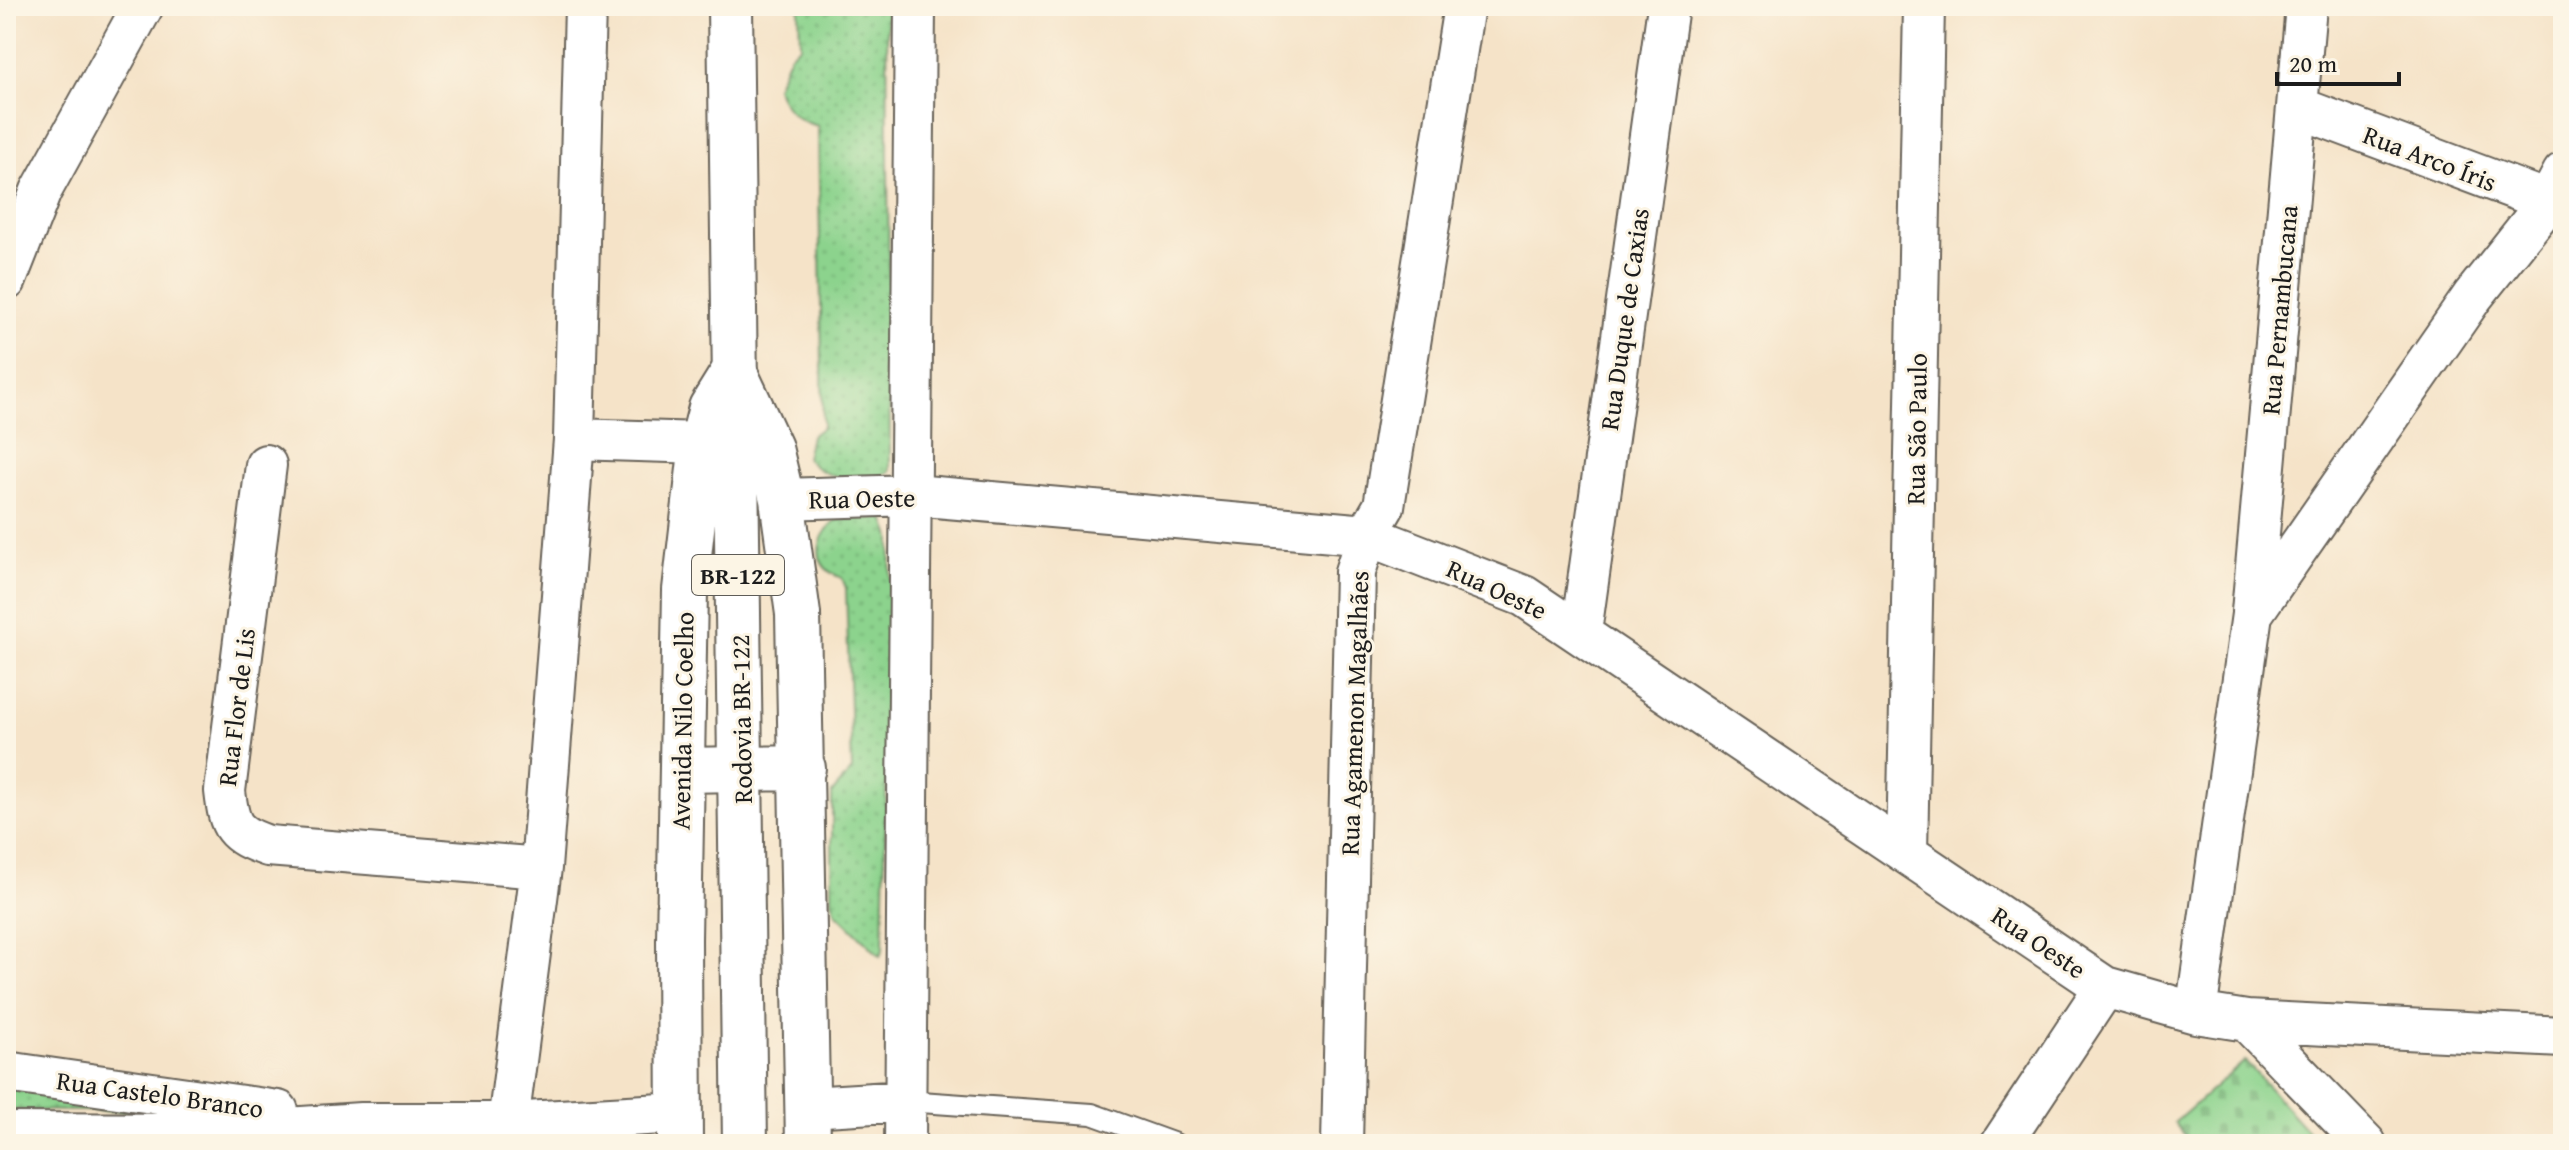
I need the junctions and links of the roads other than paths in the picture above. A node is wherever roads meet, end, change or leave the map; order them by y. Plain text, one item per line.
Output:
1 (143, 6) edge
2 (585, 6) edge
3 (730, 6) edge
4 (915, 6) edge
5 (1464, 6) edge
6 (1668, 6) edge
7 (1924, 6) edge
8 (2306, 6) edge
9 (2297, 107) junction
10 (2558, 194) edge
11 (6, 280) edge
12 (734, 371) junction
13 (574, 439) junction
14 (702, 443) junction
15 (266, 465) dead end
16 (913, 495) junction
17 (782, 499) junction
18 (1367, 535) junction
19 (2252, 614) junction
20 (1581, 632) junction
21 (803, 768) junction
22 (742, 769) junction
23 (682, 770) junction
24 (1907, 853) junction
25 (541, 868) junction
26 (2105, 987) junction
27 (2196, 1013) junction
28 (2247, 1021) junction
29 (2563, 1037) edge
30 (6, 1072) edge
31 (906, 1101) junction
32 (361, 1123) junction
33 (508, 1123) junction
34 (808, 1125) edge
35 (680, 1128) edge
36 (6, 1133) edge
37 (434, 1134) edge
38 (745, 1144) edge
39 (905, 1144) edge
40 (1175, 1144) edge
41 (1342, 1144) edge
42 (2001, 1144) edge
43 (2366, 1144) edge

1 - 11 street
2 - 13 street
3 - 12 main road, Rodovia BR-122 / BR-122
4 - 16 street
5 - 18 street, Rua Agamenon Magalhães
6 - 20 street, Rua Duque de Caxias
7 - 24 street, Rua São Paulo
8 - 9 street, Rua Pernambucana
9 - 10 street, Rua Arco Íris
9 - 19 street, Rua Pernambucana
10 - 19 street, Rua Pernambucana
12 - 14 main road, Avenida Nilo Coelho
12 - 17 main road
12 - 22 main road, Rodovia BR-122 / BR-122
13 - 14 street
13 - 25 street
14 - 23 main road, Avenida Nilo Coelho
15 - 25 street, Rua Flor de Lis
16 - 17 street, Rua Oeste
16 - 18 street, Rua Oeste
16 - 31 street
17 - 21 main road
18 - 20 street, Rua Oeste
18 - 41 street, Rua Agamenon Magalhães
19 - 27 street, Rua Pernambucana
20 - 24 street, Rua Oeste
21 - 22 main road
21 - 34 main road
22 - 23 main road
22 - 38 main road, Rodovia BR-122 / BR-122
23 - 35 main road, Avenida Nilo Coelho
24 - 26 street, Rua Oeste
25 - 33 street
26 - 27 street, Rua Oeste
26 - 42 street
27 - 28 street, Rua Oeste
28 - 29 street, Rua Oeste
28 - 43 street
30 - 32 street, Rua Castelo Branco
31 - 34 street
31 - 39 street
31 - 40 lane
32 - 36 street, Rua Castelo Branco
32 - 37 street, Rua Castelo Branco
33 - 35 street, Rua Castelo Branco
33 - 37 street, Rua Castelo Branco

